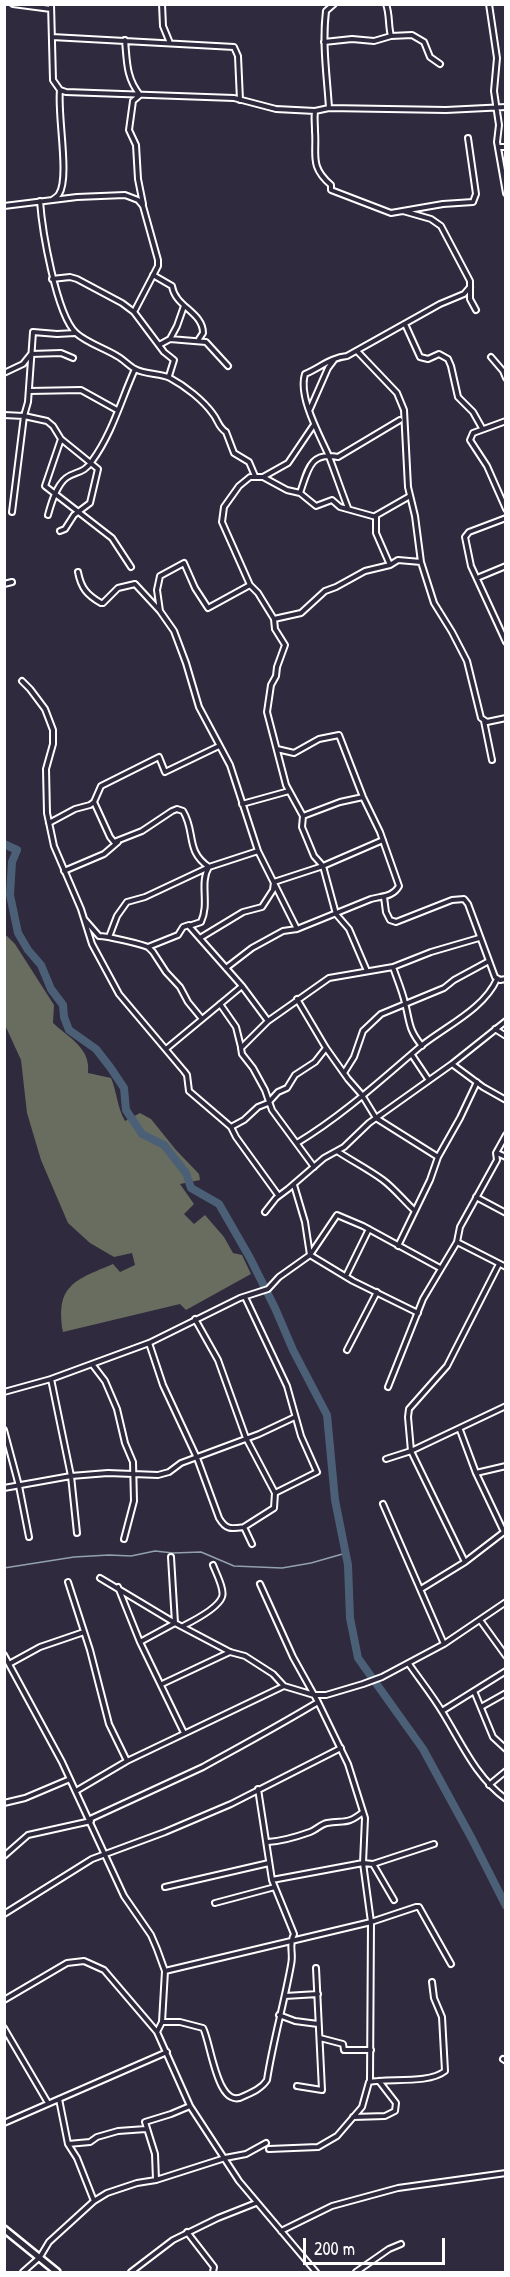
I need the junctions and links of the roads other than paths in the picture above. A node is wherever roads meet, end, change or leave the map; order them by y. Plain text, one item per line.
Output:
1 (13, 4) edge
2 (162, 4) edge
3 (334, 4) edge
4 (386, 4) edge
5 (489, 4) edge
6 (51, 7) edge
7 (391, 36) junction
8 (52, 37) junction
9 (125, 40) junction
10 (324, 42) junction
11 (170, 43) junction
12 (440, 64) dead end
13 (60, 90) junction
14 (140, 95) junction
15 (240, 100) junction
16 (506, 107) edge
17 (329, 108) junction
18 (497, 108) junction
19 (315, 111) junction
20 (468, 138) dead end
21 (498, 147) junction
22 (506, 147) edge
23 (506, 193) edge
24 (52, 200) junction
25 (40, 201) junction
26 (4, 206) edge
27 (143, 206) junction
28 (402, 211) junction
29 (153, 275) junction
30 (52, 279) junction
31 (470, 287) junction
32 (184, 306) junction
33 (476, 310) dead end
34 (134, 312) junction
35 (405, 324) junction
36 (76, 333) junction
37 (170, 339) junction
38 (199, 339) junction
39 (159, 345) junction
40 (357, 351) junction
41 (31, 354) junction
42 (336, 357) junction
43 (490, 357) dead end
44 (73, 358) dead end
45 (228, 366) dead end
46 (135, 369) junction
47 (4, 373) edge
48 (169, 377) junction
49 (506, 378) edge
50 (29, 391) junction
51 (310, 409) junction
52 (117, 410) junction
53 (4, 415) edge
54 (24, 416) junction
55 (506, 421) edge
56 (402, 422) junction
57 (313, 425) junction
58 (482, 428) junction
59 (61, 439) junction
60 (328, 454) junction
61 (92, 462) junction
62 (255, 476) junction
63 (263, 477) junction
64 (300, 493) junction
65 (55, 495) junction
66 (410, 496) junction
67 (348, 509) junction
68 (506, 509) edge
69 (12, 512) dead end
70 (77, 512) junction
71 (48, 515) dead end
72 (374, 516) junction
73 (506, 519) edge
74 (60, 531) dead end
75 (422, 562) junction
76 (390, 565) junction
77 (506, 566) edge
78 (131, 567) dead end
79 (78, 572) dead end
80 (477, 578) junction
81 (12, 582) dead end
82 (4, 584) edge
83 (250, 585) junction
84 (160, 611) junction
85 (274, 619) junction
86 (506, 642) edge
87 (21, 681) dead end
88 (506, 718) edge
89 (484, 721) junction
90 (219, 746) junction
91 (277, 749) junction
92 (492, 760) dead end
93 (289, 791) junction
94 (363, 797) junction
95 (94, 802) junction
96 (242, 804) junction
97 (303, 816) junction
98 (49, 823) junction
99 (383, 840) junction
100 (118, 842) junction
101 (258, 851) junction
102 (323, 866) junction
103 (209, 867) junction
104 (64, 871) junction
105 (274, 882) junction
106 (384, 897) junction
107 (336, 914) junction
108 (84, 918) junction
109 (201, 922) junction
110 (297, 929) junction
111 (109, 936) junction
112 (200, 938) junction
113 (479, 938) junction
114 (148, 948) junction
115 (489, 961) junction
116 (393, 967) junction
117 (226, 968) junction
118 (367, 971) junction
119 (497, 979) junction
120 (506, 979) edge
121 (242, 986) junction
122 (297, 999) junction
123 (220, 1004) junction
124 (406, 1005) junction
125 (202, 1019) junction
126 (506, 1020) edge
127 (268, 1021) junction
128 (495, 1029) junction
129 (506, 1036) edge
130 (422, 1046) junction
131 (241, 1048) junction
132 (326, 1048) junction
133 (166, 1049) junction
134 (412, 1055) junction
135 (452, 1064) junction
136 (344, 1073) junction
137 (428, 1080) junction
138 (477, 1082) junction
139 (362, 1095) junction
140 (506, 1100) edge
141 (268, 1103) junction
142 (376, 1118) junction
143 (231, 1127) junction
144 (506, 1135) edge
145 (297, 1143) junction
146 (337, 1150) junction
147 (496, 1153) junction
148 (438, 1157) junction
149 (506, 1157) edge
150 (314, 1167) junction
151 (294, 1185) junction
152 (278, 1195) junction
153 (476, 1197) junction
154 (415, 1211) junction
155 (265, 1212) dead end
156 (506, 1213) edge
157 (369, 1229) junction
158 (458, 1242) junction
159 (398, 1246) junction
160 (310, 1255) junction
161 (500, 1263) junction
162 (506, 1267) edge
163 (440, 1269) junction
164 (346, 1276) junction
165 (377, 1292) junction
166 (245, 1297) junction
167 (418, 1313) junction
168 (195, 1319) junction
169 (149, 1342) junction
170 (347, 1350) dead end
171 (92, 1364) junction
172 (51, 1379) junction
173 (388, 1387) dead end
174 (4, 1392) edge
175 (504, 1407) edge
176 (506, 1414) edge
177 (295, 1417) junction
178 (4, 1430) edge
179 (460, 1430) junction
180 (246, 1438) junction
181 (411, 1451) junction
182 (197, 1458) junction
183 (386, 1459) dead end
184 (506, 1466) edge
185 (476, 1473) junction
186 (134, 1474) junction
187 (71, 1476) junction
188 (19, 1486) junction
189 (4, 1488) edge
190 (275, 1493) junction
191 (383, 1504) dead end
192 (244, 1527) junction
193 (505, 1531) edge
194 (77, 1533) dead end
195 (28, 1537) dead end
196 (124, 1539) dead end
197 (252, 1544) dead end
198 (171, 1557) dead end
199 (465, 1562) junction
200 (213, 1565) dead end
201 (100, 1578) dead end
202 (68, 1582) dead end
203 (260, 1584) dead end
204 (118, 1587) junction
205 (421, 1589) junction
206 (506, 1602) edge
207 (480, 1620) junction
208 (175, 1623) junction
209 (182, 1626) junction
210 (84, 1632) junction
211 (140, 1642) junction
212 (444, 1644) junction
213 (230, 1652) junction
214 (4, 1655) edge
215 (506, 1656) edge
216 (9, 1664) junction
217 (409, 1664) junction
218 (506, 1671) edge
219 (162, 1684) junction
220 (284, 1686) junction
221 (474, 1690) junction
222 (506, 1693) edge
223 (314, 1695) junction
224 (318, 1702) junction
225 (482, 1707) junction
226 (442, 1711) junction
227 (184, 1733) junction
228 (341, 1748) junction
229 (506, 1749) edge
230 (128, 1761) junction
231 (506, 1771) edge
232 (70, 1779) junction
233 (489, 1785) junction
234 (258, 1789) junction
235 (76, 1791) junction
236 (506, 1799) edge
237 (4, 1803) edge
238 (363, 1812) junction
239 (90, 1820) junction
240 (268, 1842) junction
241 (434, 1844) dead end
242 (4, 1856) edge
243 (105, 1856) junction
244 (269, 1863) junction
245 (363, 1863) junction
246 (373, 1864) junction
247 (272, 1880) junction
248 (165, 1887) dead end
249 (275, 1887) junction
250 (394, 1900) dead end
251 (215, 1904) dead end
252 (4, 1914) edge
253 (371, 1922) junction
254 (290, 1941) junction
255 (451, 1964) dead end
256 (316, 1968) dead end
257 (165, 1971) junction
258 (432, 1982) dead end
259 (318, 1994) junction
260 (285, 1996) junction
261 (4, 2000) edge
262 (279, 2015) junction
263 (162, 2022) junction
264 (318, 2024) junction
265 (4, 2028) edge
266 (157, 2032) junction
267 (320, 2038) junction
268 (371, 2050) junction
269 (167, 2052) junction
270 (378, 2080) junction
271 (370, 2081) junction
272 (297, 2086) dead end
273 (59, 2099) junction
274 (48, 2103) junction
275 (190, 2106) junction
276 (353, 2116) junction
277 (4, 2123) edge
278 (146, 2129) junction
279 (266, 2143) dead end
280 (68, 2144) junction
281 (269, 2149) dead end
282 (225, 2158) junction
283 (506, 2173) edge
284 (156, 2180) junction
285 (94, 2200) junction
286 (256, 2203) junction
287 (4, 2229) edge
288 (281, 2231) junction
289 (187, 2232) junction
290 (401, 2244) dead end
291 (40, 2257) junction
292 (23, 2272) edge
293 (57, 2272) edge
294 (131, 2272) edge
295 (213, 2272) edge
296 (316, 2272) edge
297 (356, 2272) edge

1 - 6 street
2 - 11 street
3 - 10 street
4 - 7 street
5 - 18 street
6 - 8 street
7 - 10 street
7 - 12 street
8 - 9 street
8 - 13 street
9 - 11 street
9 - 14 street
10 - 17 street
11 - 15 street
13 - 14 street
13 - 24 street
14 - 15 street
14 - 27 street
15 - 19 street
16 - 18 street
17 - 18 street
17 - 19 street
18 - 21 street
19 - 28 street
20 - 28 street
21 - 22 street
21 - 23 street
24 - 25 street
24 - 27 street
25 - 26 street
25 - 30 street
27 - 29 street
28 - 31 street
29 - 32 street
29 - 34 street
30 - 34 street
30 - 36 street
31 - 33 street
31 - 35 street
32 - 37 street
32 - 38 street
34 - 39 street
35 - 40 street
35 - 58 street
36 - 41 street
36 - 46 street
37 - 38 street
37 - 39 street
38 - 45 street
39 - 48 street
40 - 42 street
40 - 56 street
41 - 44 street
41 - 47 street
41 - 50 street
42 - 51 street
42 - 51 street
43 - 49 street
46 - 48 street
46 - 52 street
48 - 62 street
50 - 52 street
50 - 54 street
51 - 57 street
52 - 61 street
53 - 54 street
54 - 59 street
54 - 69 street
55 - 58 street
56 - 60 street
56 - 66 street
57 - 60 street
57 - 63 street
58 - 68 street
59 - 61 street
59 - 65 street
60 - 64 street
60 - 67 street
61 - 65 street
61 - 70 street
62 - 63 street
62 - 83 street
63 - 64 street
64 - 67 street
65 - 70 street
65 - 71 street
66 - 72 street
66 - 75 street
67 - 72 street
70 - 74 street
70 - 78 street
72 - 76 street
73 - 80 street
75 - 76 street
75 - 89 street
76 - 85 street
77 - 80 street
79 - 84 street
80 - 86 street
81 - 82 street
83 - 84 street
83 - 85 street
84 - 90 street
85 - 91 street
87 - 98 street
88 - 89 street
89 - 92 street
90 - 95 street
90 - 96 street
91 - 93 street
91 - 94 street
93 - 96 street
93 - 97 street
94 - 97 street
94 - 99 street
95 - 98 street
95 - 100 street
96 - 101 street
97 - 102 street
98 - 104 street
99 - 102 street
99 - 106 street
100 - 103 street
100 - 104 street
101 - 103 street
101 - 105 street
102 - 105 street
102 - 107 street
103 - 109 street
103 - 111 street
104 - 108 street
105 - 110 street
105 - 112 street
106 - 107 street
106 - 113 street
107 - 110 street
107 - 118 street
108 - 111 street
108 - 133 street
109 - 112 street
109 - 114 street
110 - 117 street
111 - 114 street
112 - 117 street
113 - 115 street
113 - 116 street
114 - 125 street
115 - 119 street
115 - 124 street
116 - 118 street
116 - 124 street
117 - 121 street
118 - 122 street
119 - 120 street
119 - 130 street
121 - 123 street
121 - 127 street
122 - 127 street
122 - 132 street
123 - 125 street
123 - 131 street
124 - 130 street
124 - 136 street
125 - 133 street
126 - 128 street
127 - 131 street
128 - 129 street
128 - 135 street
130 - 134 street
131 - 141 street
132 - 136 street
132 - 141 street
133 - 143 street
134 - 137 street
134 - 139 street
135 - 137 street
135 - 138 street
136 - 139 street
137 - 142 street
138 - 140 street
138 - 148 street
139 - 142 street
139 - 145 street
141 - 143 street
141 - 145 street
142 - 146 street
142 - 148 street
143 - 152 street
144 - 147 street
145 - 150 street
146 - 150 street
146 - 154 street
147 - 149 street
147 - 153 street
148 - 154 street
150 - 151 street
151 - 152 street
151 - 160 street
152 - 155 street
153 - 156 street
153 - 158 street
154 - 159 street
157 - 159 street
157 - 160 street
157 - 164 street
158 - 161 street
158 - 163 street
159 - 163 street
160 - 164 street
160 - 166 street
161 - 162 street
161 - 181 street
163 - 167 street
164 - 165 street
165 - 167 street
165 - 170 street
166 - 168 street
166 - 177 street
167 - 173 street
168 - 169 street
168 - 180 street
169 - 171 street
169 - 182 street
171 - 172 street
171 - 186 street
172 - 174 street
172 - 187 street
175 - 176 street
175 - 179 street
177 - 180 street
177 - 190 street
178 - 188 street
179 - 181 street
179 - 185 street
180 - 182 street
180 - 190 street
181 - 183 street
181 - 199 street
182 - 186 street
182 - 192 street
184 - 185 street
185 - 193 street
186 - 187 street
186 - 196 street
187 - 188 street
187 - 194 street
188 - 189 street
188 - 195 street
190 - 192 street
191 - 205 street
192 - 197 street
193 - 199 street
198 - 208 street
199 - 205 street
200 - 209 street
201 - 204 street
202 - 210 street
203 - 223 street
204 - 208 street
204 - 211 street
205 - 212 street
206 - 207 street
207 - 212 street
207 - 215 street
208 - 209 street
208 - 211 street
209 - 213 street
210 - 216 street
210 - 230 street
211 - 219 street
212 - 217 street
213 - 219 street
213 - 220 street
214 - 216 street
216 - 232 street
217 - 223 street
217 - 226 street
218 - 221 street
219 - 227 street
220 - 223 street
220 - 227 street
221 - 225 street
221 - 226 street
222 - 225 street
223 - 224 street
224 - 228 street
224 - 239 street
225 - 229 street
226 - 233 street
227 - 230 street
228 - 234 street
228 - 238 street
230 - 235 street
231 - 233 street
232 - 235 street
232 - 237 street
233 - 236 street
234 - 240 street
234 - 243 street
235 - 239 street
238 - 240 street
238 - 245 street
239 - 242 street
239 - 243 street
240 - 244 street
241 - 246 street
243 - 252 street
243 - 257 street
244 - 247 street
244 - 248 street
245 - 246 street
245 - 247 street
245 - 253 street
246 - 250 street
247 - 249 street
249 - 251 street
249 - 254 street
253 - 254 street
253 - 255 street
253 - 268 street
254 - 257 street
254 - 260 street
256 - 259 street
257 - 263 street
258 - 270 street
259 - 260 street
259 - 264 street
260 - 262 street
261 - 266 street
262 - 263 street
262 - 264 street
263 - 266 street
264 - 267 street
265 - 274 street
266 - 269 street
267 - 268 street
267 - 272 street
268 - 271 street
269 - 273 street
269 - 275 street
270 - 271 street
270 - 276 street
271 - 276 street
273 - 274 street
273 - 280 street
274 - 277 street
275 - 278 street
275 - 282 street
276 - 281 street
278 - 280 street
278 - 284 street
279 - 282 street
280 - 285 street
282 - 284 street
282 - 286 street
283 - 288 street
284 - 285 street
285 - 291 street
286 - 288 street
286 - 289 street
287 - 291 main road
288 - 296 street
289 - 294 street
289 - 295 street
290 - 297 street
291 - 292 street
291 - 293 main road

